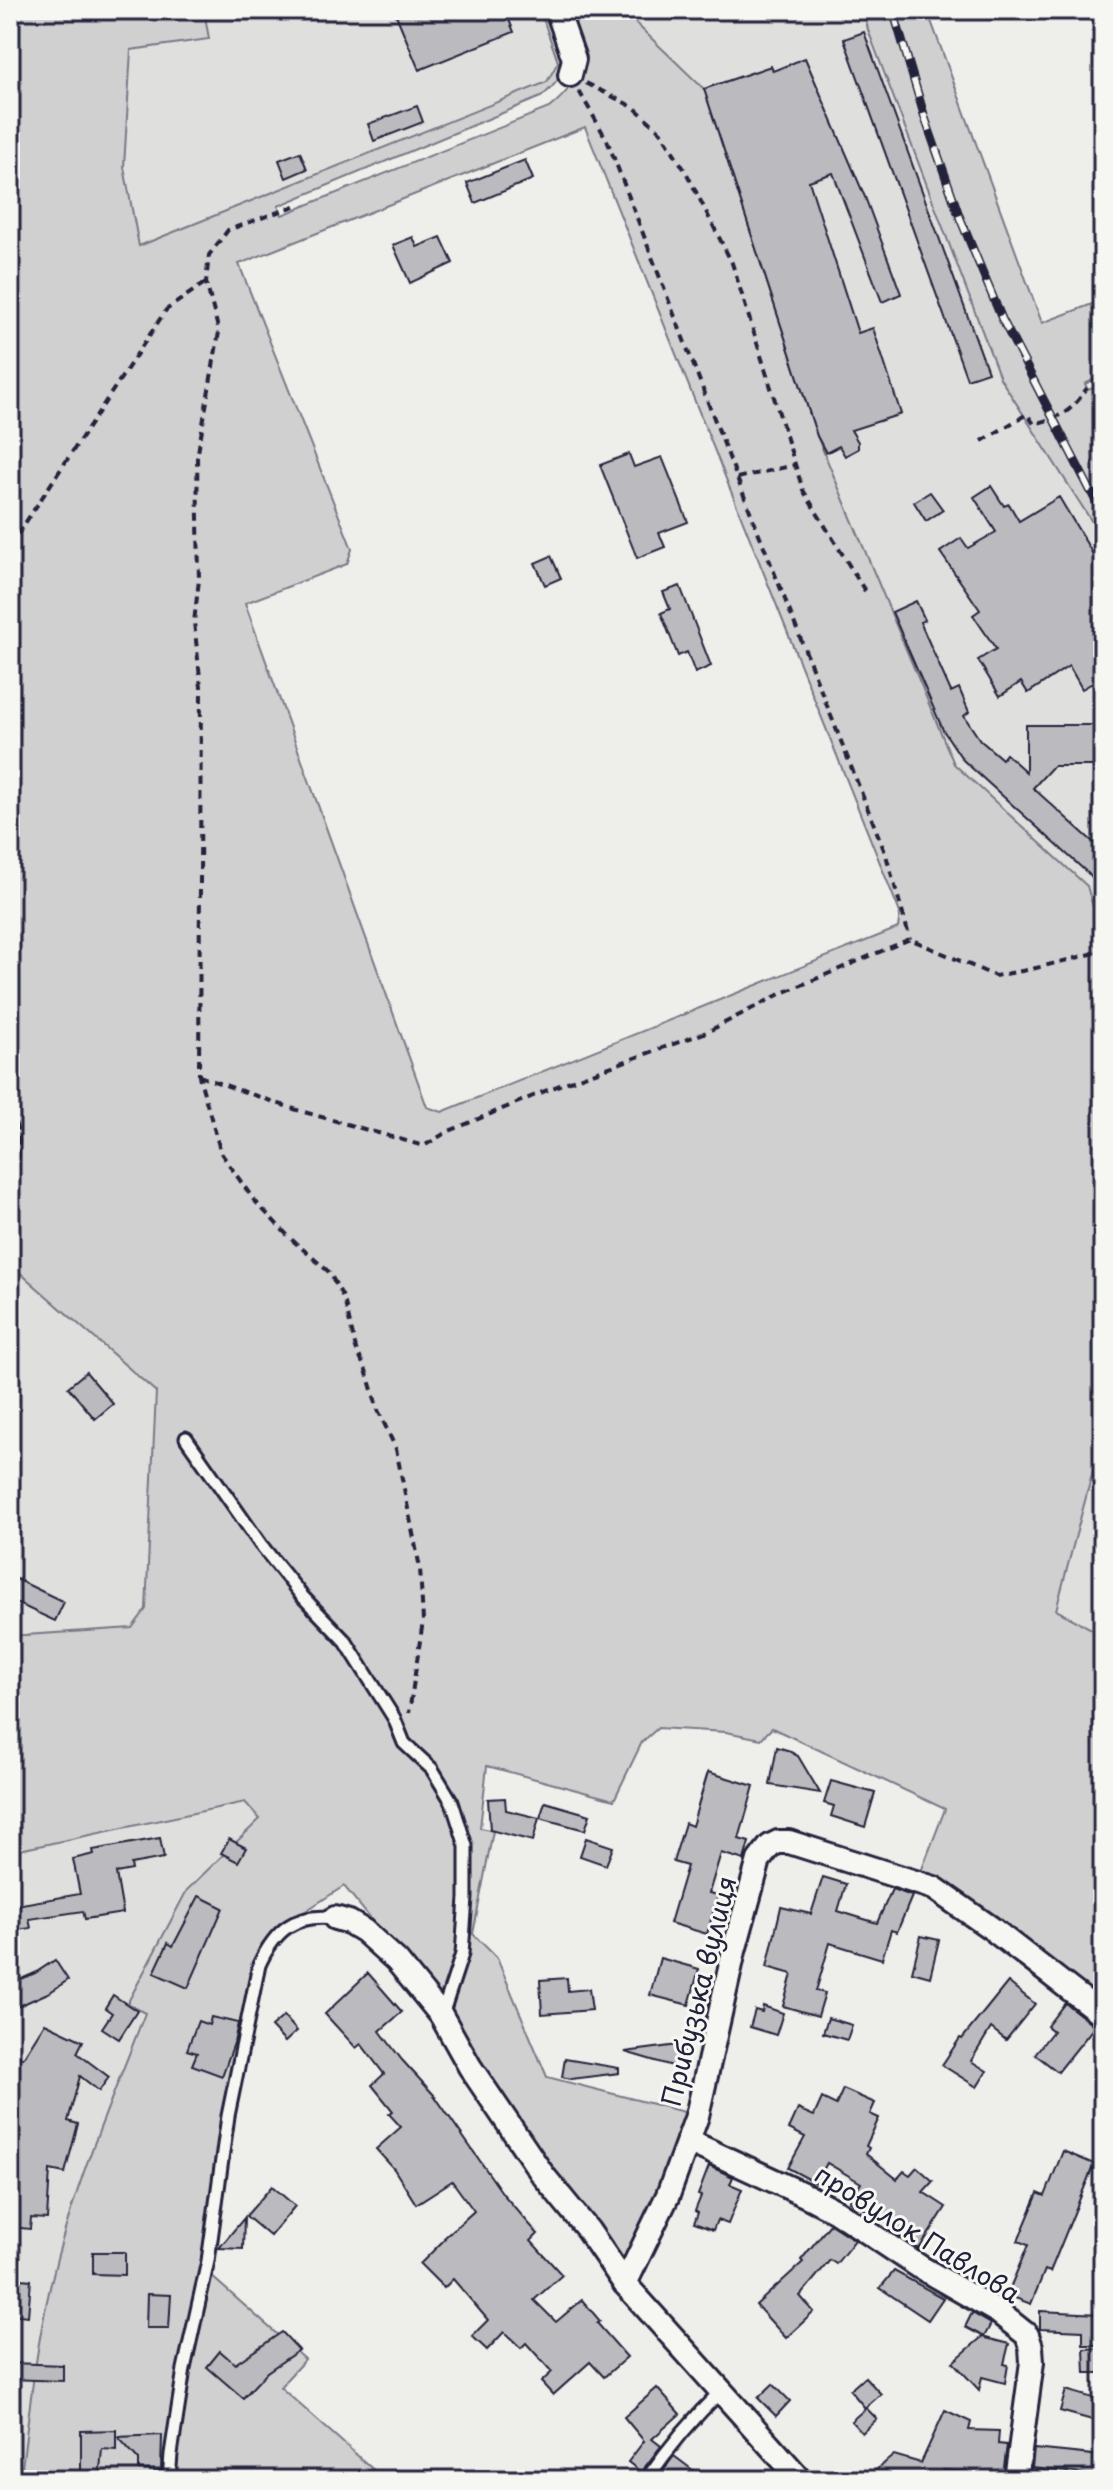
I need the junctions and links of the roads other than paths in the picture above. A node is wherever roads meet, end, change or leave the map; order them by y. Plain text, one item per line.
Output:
1 (557, 10) edge
2 (570, 75) road end
3 (186, 1438) dead end
4 (335, 1918) joint
5 (441, 2015) junction
6 (1103, 2015) edge
7 (688, 2141) junction
8 (625, 2284) junction
9 (721, 2391) junction
10 (169, 2480) edge
11 (646, 2480) edge
12 (801, 2480) edge
13 (1016, 2480) edge

1 - 2 street
3 - 5 lane
4 - 5 street
4 - 10 lane
5 - 8 street
6 - 7 street, Прибузька вулиця
7 - 8 street, Прибузька вулиця
7 - 13 street, провулок Павлова
8 - 9 street
9 - 11 lane
9 - 12 street

